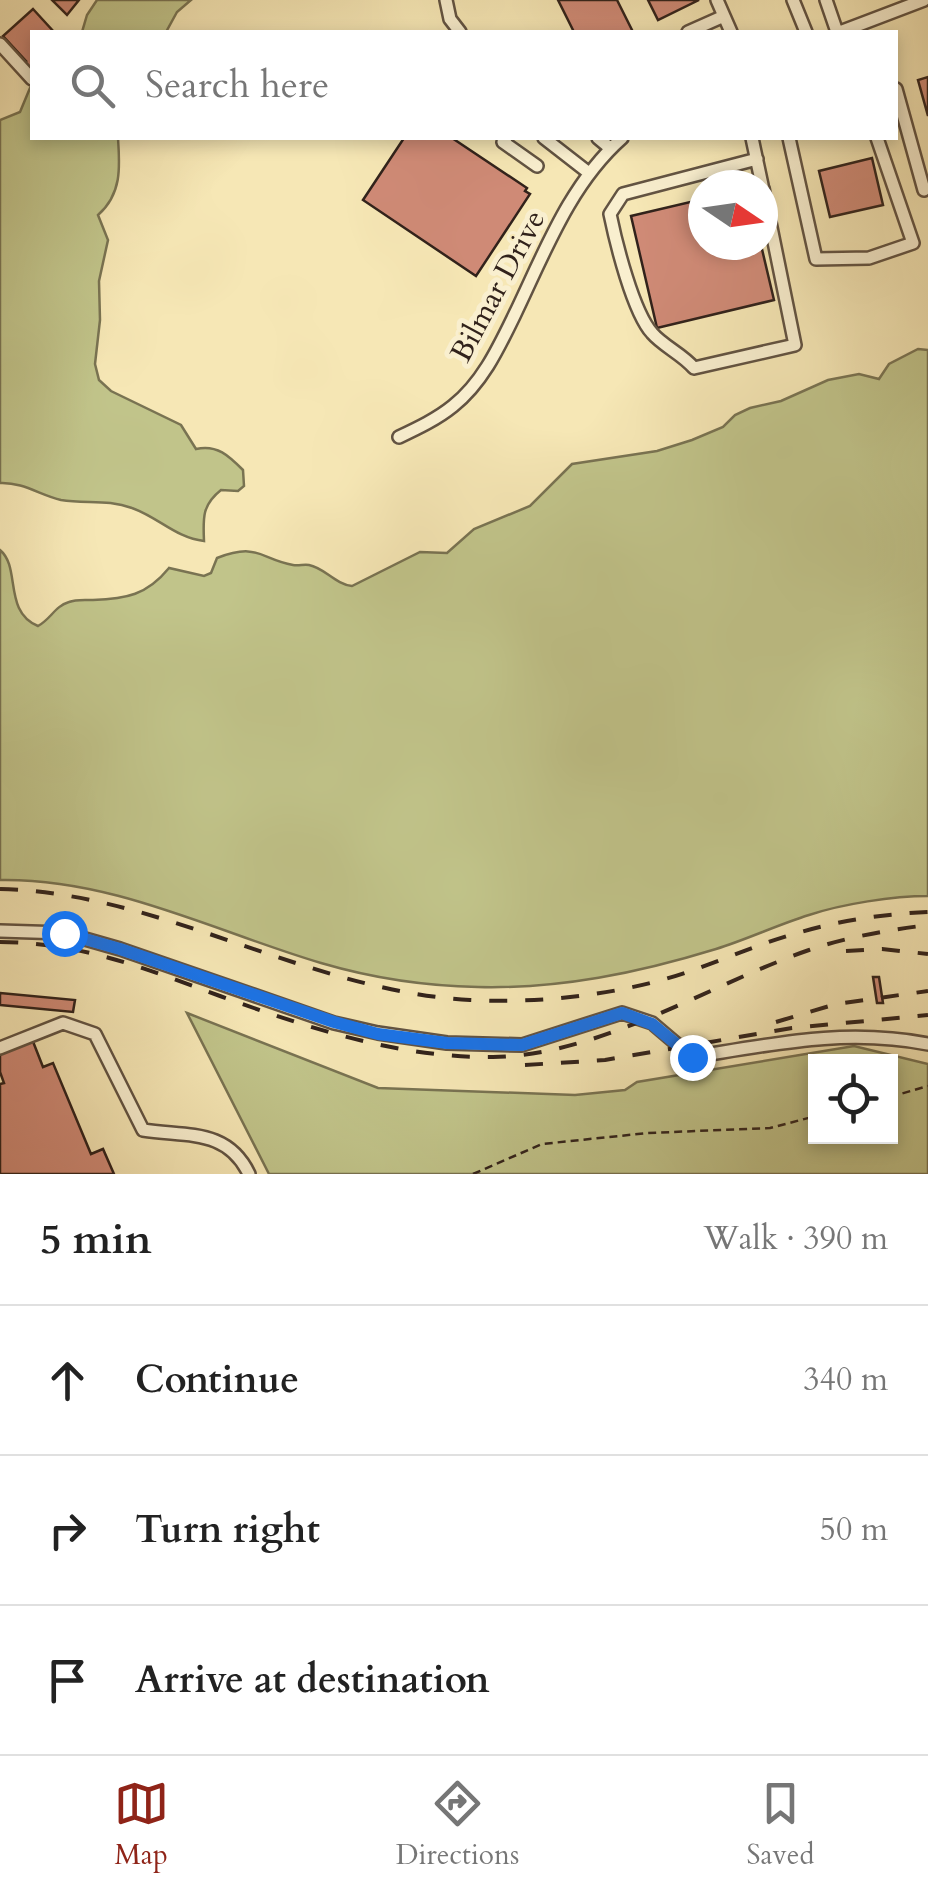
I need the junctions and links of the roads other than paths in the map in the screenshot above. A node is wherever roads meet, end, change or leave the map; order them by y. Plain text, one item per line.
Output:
1 (446, 0) edge
2 (717, 0) edge
3 (793, 0) edge
4 (826, 0) edge
5 (924, 0) edge
6 (724, 16) junction
7 (868, 28) edge
8 (459, 30) edge
9 (692, 30) edge
10 (730, 30) edge
11 (805, 30) edge
12 (837, 30) edge
13 (0, 44) edge
14 (30, 77) edge
15 (898, 96) edge
16 (504, 140) edge
17 (547, 140) edge
18 (600, 140) edge
19 (620, 140) edge
20 (752, 140) edge
21 (789, 140) edge
22 (878, 140) edge
23 (610, 148) junction
24 (756, 159) junction
25 (538, 166) dead end
26 (715, 170) edge
27 (759, 170) edge
28 (589, 173) junction
29 (688, 177) edge
30 (924, 190) dead end
31 (778, 260) edge
32 (399, 437) dead end
33 (0, 931) edge
34 (928, 1044) edge
35 (0, 1048) edge
36 (249, 1174) edge

1 - 8 street
2 - 6 street
3 - 11 street
4 - 12 street
5 - 7 street
6 - 9 street
6 - 10 street
13 - 14 street
15 - 30 street
16 - 25 street
17 - 28 street
18 - 23 street
19 - 23 street, Bilmar Drive
20 - 24 street
21 - 22 street
23 - 28 street, Bilmar Drive
24 - 26 street
24 - 27 street
28 - 32 street, Bilmar Drive
29 - 31 street
33 - 34 street
35 - 36 street

